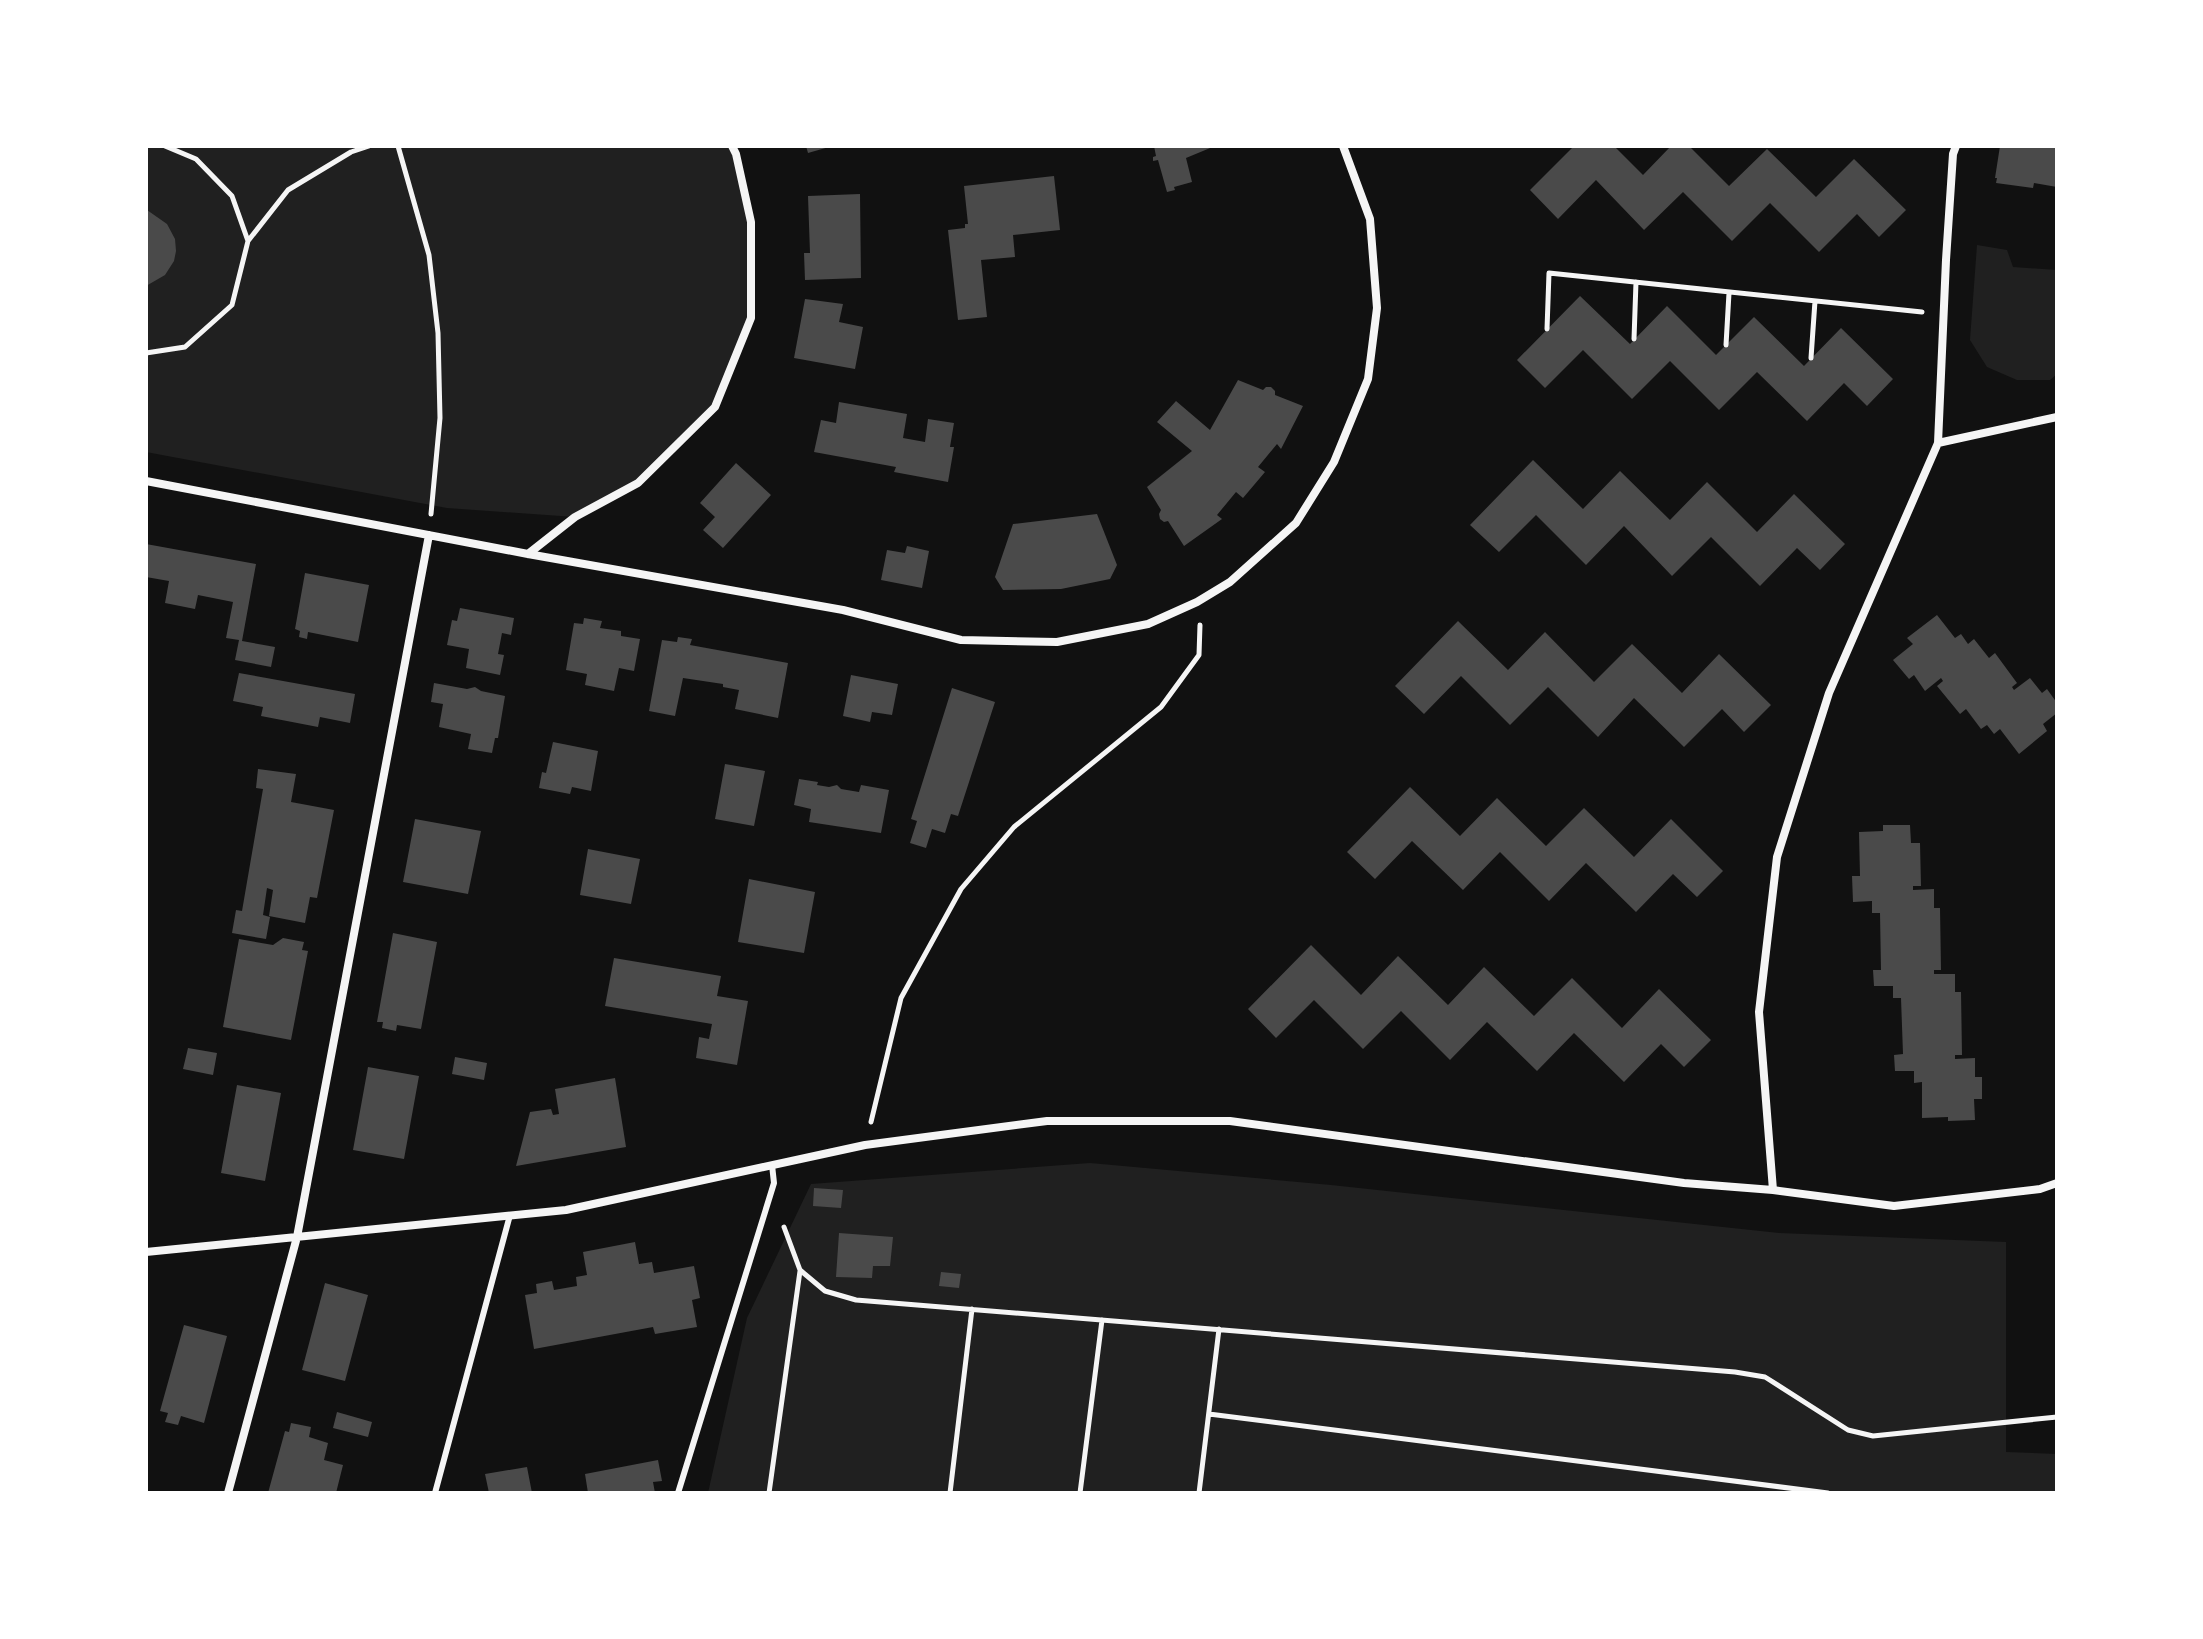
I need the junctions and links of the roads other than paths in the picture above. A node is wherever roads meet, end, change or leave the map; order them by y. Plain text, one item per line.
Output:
1 (732, 146) edge
2 (1343, 146) edge
3 (1956, 146) edge
4 (2057, 417) edge
5 (1938, 443) junction
6 (146, 481) edge
7 (429, 535) junction
8 (528, 554) junction
9 (772, 1165) junction
10 (2057, 1183) edge
11 (1773, 1190) junction
12 (510, 1215) junction
13 (297, 1237) junction
14 (146, 1252) edge
15 (228, 1493) edge
16 (435, 1493) edge
17 (678, 1493) edge

1 - 8 street
2 - 8 street
3 - 5 street
4 - 5 street
5 - 11 street
6 - 7 street
7 - 8 street
7 - 13 street
9 - 11 street
9 - 12 street
9 - 17 lane
10 - 11 street
12 - 13 street
12 - 16 lane
13 - 14 street
13 - 15 street

